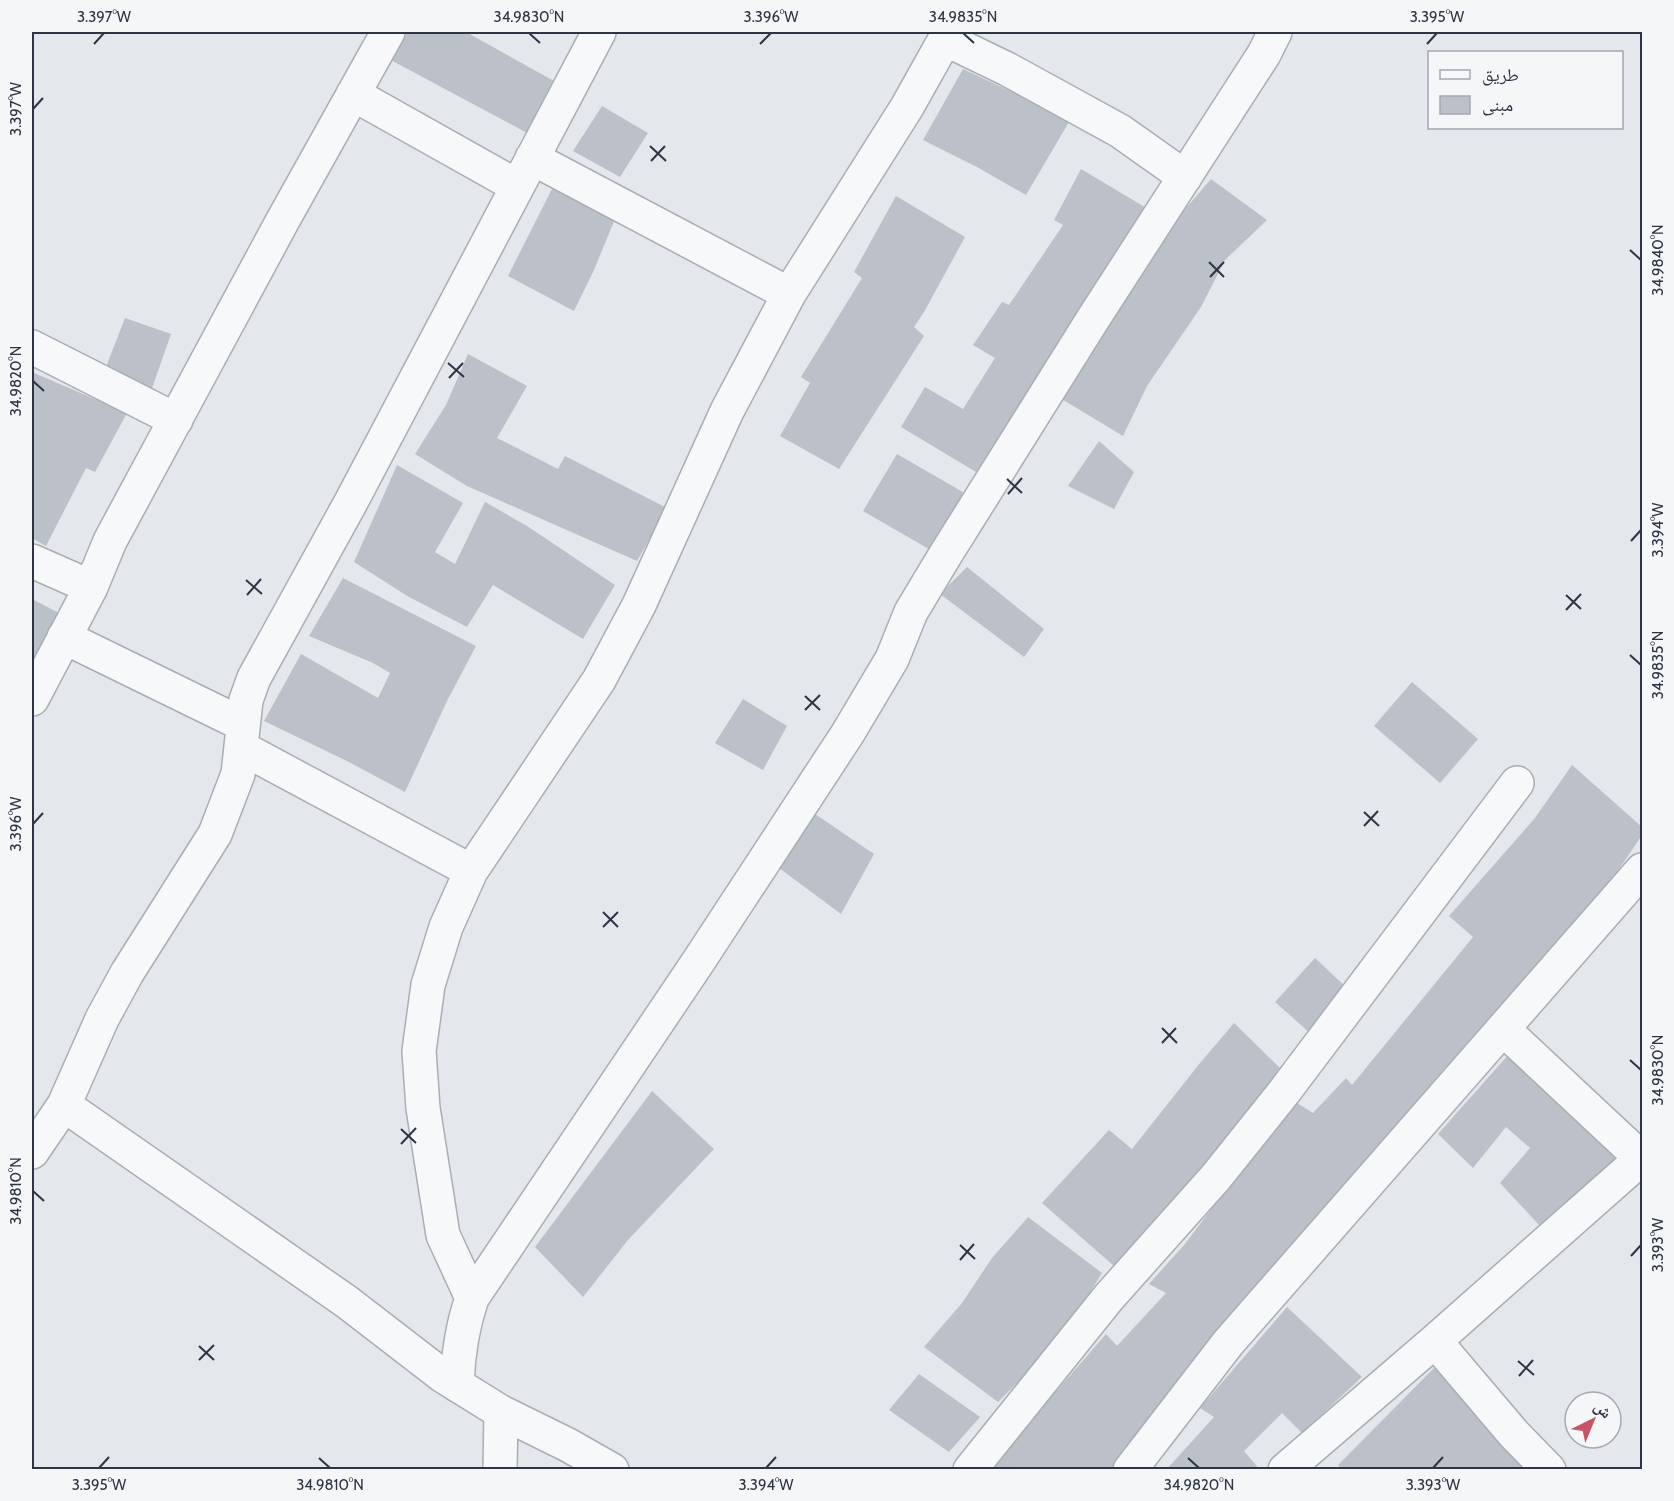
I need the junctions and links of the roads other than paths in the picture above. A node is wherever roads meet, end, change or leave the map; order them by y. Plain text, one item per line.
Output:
1 (388, 32) edge
2 (599, 32) edge
3 (1275, 32) edge
4 (947, 35) edge
5 (353, 94) junction
6 (532, 158) junction
7 (1185, 177) junction
8 (517, 186) junction
9 (789, 294) junction
10 (32, 347) edge
11 (176, 420) junction
12 (32, 561) edge
13 (91, 587) junction
14 (64, 637) junction
15 (32, 699) edge
16 (242, 736) junction
17 (1517, 783) dead end
18 (1642, 870) edge
19 (471, 871) junction
20 (1503, 1029) junction
21 (64, 1106) junction
22 (32, 1152) edge
23 (1642, 1158) edge
24 (472, 1298) junction
25 (1435, 1341) junction
26 (457, 1385) junction
27 (501, 1412) junction
28 (500, 1470) edge
29 (612, 1470) edge
30 (970, 1470) edge
31 (1130, 1470) edge
32 (1285, 1470) edge
33 (1549, 1470) edge

1 - 5 street
2 - 6 street
3 - 7 street
4 - 7 street
4 - 9 street
5 - 8 street
5 - 11 street
6 - 8 street
6 - 9 street
7 - 24 street
8 - 16 street
9 - 19 street
10 - 11 street
11 - 13 street
12 - 13 street
13 - 14 street
14 - 15 street
14 - 16 street
16 - 19 street
16 - 21 street
17 - 30 street
18 - 20 street
19 - 24 street
20 - 23 street
20 - 31 street
21 - 22 street
21 - 26 street
23 - 25 street
24 - 26 street
25 - 32 street
25 - 33 street
26 - 27 street
27 - 28 street
27 - 29 street

